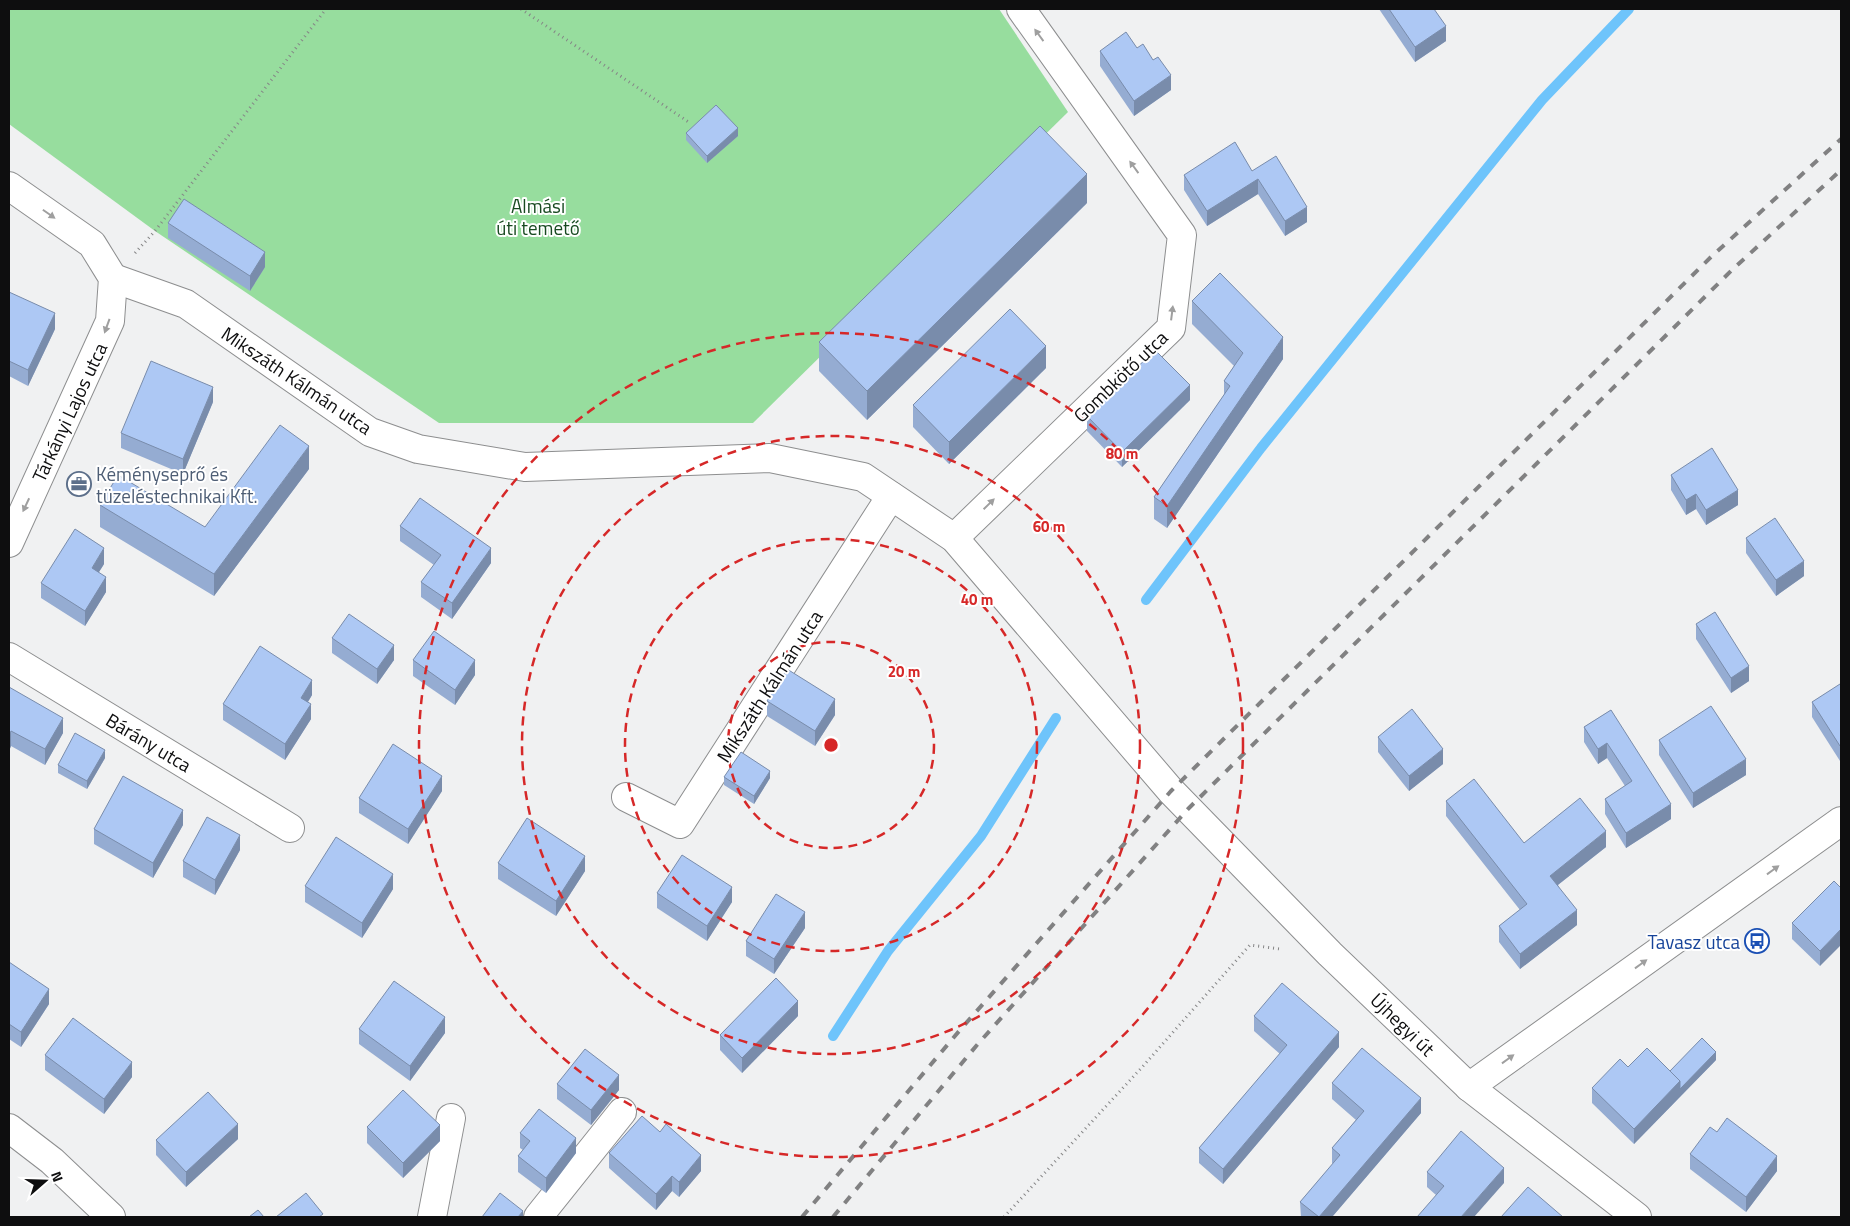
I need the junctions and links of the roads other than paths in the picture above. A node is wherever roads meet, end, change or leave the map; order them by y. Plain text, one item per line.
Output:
1 (1021, 9) edge
2 (9, 186) edge
3 (113, 278) junction
4 (891, 496) junction
5 (954, 538) junction
6 (9, 543) edge
7 (9, 657) edge
8 (626, 797) dead end
9 (1188, 809) joint
10 (1841, 821) edge
11 (290, 828) dead end
12 (1469, 1087) junction
13 (622, 1112) dead end
14 (451, 1118) dead end
15 (9, 1128) edge
16 (111, 1217) edge
17 (432, 1217) edge
18 (538, 1217) edge
19 (1637, 1217) edge

5 -> 1 street, Gombkötő utca
2 -> 3 street
3 - 4 street, Mikszáth Kálmán utca
3 -> 6 street, Tárkányi Lajos utca
4 - 5 street, Mikszáth Kálmán utca
4 - 8 street, Mikszáth Kálmán utca
5 - 9 street, Mikszáth Kálmán utca
7 - 11 street, Bárány utca
9 - 12 street, Újhegyi út
12 -> 10 street
12 - 19 street, Újhegyi út
13 - 18 street
14 - 17 street
15 - 16 street

